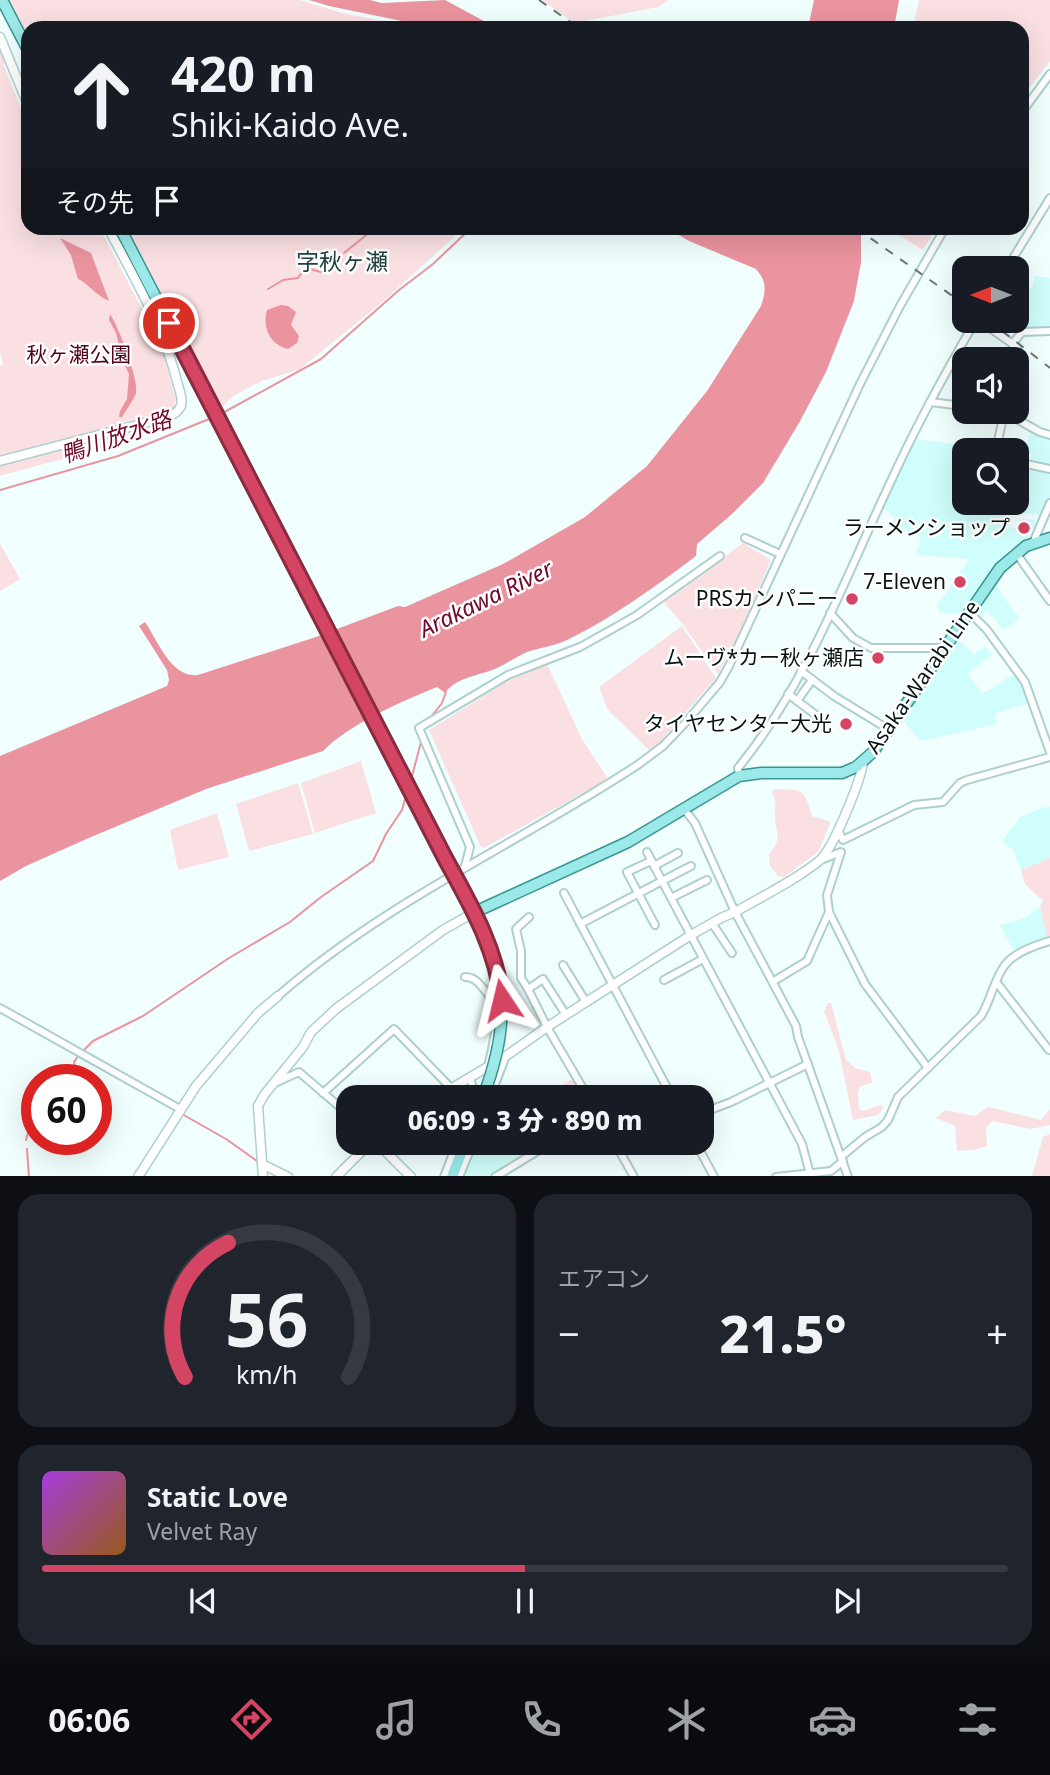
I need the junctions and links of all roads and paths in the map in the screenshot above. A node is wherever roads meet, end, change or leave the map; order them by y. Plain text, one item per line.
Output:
1 (2, 0) edge
2 (0, 37) edge
3 (21, 37) edge
4 (1050, 74) edge
5 (21, 89) edge
6 (1029, 102) edge
7 (1050, 198) edge
8 (1029, 232) edge
9 (112, 235) edge
10 (124, 235) edge
11 (941, 235) edge
12 (1027, 235) edge
13 (1014, 256) edge
14 (1050, 331) edge
15 (968, 333) edge
16 (997, 333) edge
17 (1012, 344) junction
18 (1017, 347) edge
19 (930, 402) junction
20 (952, 405) edge
21 (1025, 424) edge
22 (1050, 435) edge
23 (0, 461) edge
24 (1029, 464) edge
25 (1050, 468) edge
26 (1050, 503) edge
27 (745, 538) dead end
28 (1050, 538) edge
29 (1033, 542) junction
30 (1016, 553) junction
31 (780, 554) junction
32 (720, 556) dead end
33 (1050, 601) edge
34 (969, 612) junction
35 (830, 613) junction
36 (944, 648) junction
37 (801, 671) junction
38 (812, 680) junction
39 (788, 694) junction
40 (796, 701) junction
41 (824, 721) dead end
42 (888, 729) junction
43 (1050, 755) edge
44 (863, 762) junction
45 (739, 776) junction
46 (684, 809) junction
47 (838, 829) junction
48 (843, 840) junction
49 (647, 852) dead end
50 (841, 852) junction
51 (678, 853) dead end
52 (822, 860) junction
53 (653, 863) junction
54 (464, 866) junction
55 (691, 866) dead end
56 (707, 880) dead end
57 (662, 881) junction
58 (564, 893) dead end
59 (638, 893) junction
60 (671, 898) junction
61 (475, 912) junction
62 (735, 912) junction
63 (829, 912) junction
64 (529, 917) dead end
65 (712, 923) junction
66 (580, 924) junction
67 (655, 925) dead end
68 (691, 935) junction
69 (1050, 941) edge
70 (733, 953) dead end
71 (703, 959) junction
72 (563, 965) dead end
73 (464, 977) dead end
74 (664, 980) dead end
75 (774, 981) junction
76 (998, 983) junction
77 (612, 985) junction
78 (528, 989) junction
79 (278, 996) joint
80 (586, 1002) junction
81 (0, 1008) edge
82 (566, 1015) junction
83 (547, 1027) junction
84 (1049, 1050) edge
85 (506, 1056) junction
86 (808, 1064) junction
87 (488, 1066) junction
88 (928, 1068) junction
89 (470, 1077) junction
90 (770, 1083) junction
91 (273, 1084) junction
92 (448, 1085) edge
93 (456, 1085) edge
94 (472, 1085) edge
95 (487, 1085) edge
96 (495, 1085) edge
97 (581, 1085) edge
98 (666, 1085) edge
99 (323, 1093) junction
100 (336, 1104) edge
101 (714, 1108) edge
102 (179, 1110) junction
103 (358, 1155) edge
104 (389, 1155) edge
105 (452, 1155) edge
106 (460, 1155) edge
107 (468, 1155) edge
108 (531, 1155) edge
109 (622, 1155) edge
110 (702, 1155) edge
111 (842, 1159) junction
112 (262, 1164) junction
113 (810, 1174) junction
114 (139, 1176) edge
115 (262, 1176) edge
116 (287, 1176) edge
117 (338, 1176) edge
118 (410, 1176) edge
119 (444, 1176) edge
120 (452, 1176) edge
121 (459, 1176) edge
122 (497, 1176) edge
123 (633, 1176) edge
124 (712, 1176) edge
125 (789, 1176) edge
126 (848, 1176) edge

1 - 3 main road
2 - 5 street
4 - 6 street
7 - 8 street
9 - 23 street
10 - 61 main road, bridge
11 - 31 street
12 - 13 street
14 - 17 street
15 - 19 street
16 - 17 street
17 - 18 street
19 - 20 street
19 - 35 street
21 - 22 street
24 - 25 street
26 - 29 street
27 - 31 street
28 - 29 main road, Asaka-Warabi Line
29 - 30 main road, Asaka-Warabi Line
30 - 33 street
30 - 34 main road, Asaka-Warabi Line
31 - 54 street
32 - 54 street
34 - 36 main road, Asaka-Warabi Line
34 - 43 street
35 - 36 street
35 - 37 street
36 - 42 main road, Asaka-Warabi Line
37 - 38 street
37 - 39 street
38 - 40 street
38 - 42 street
39 - 40 street
39 - 45 street
40 - 41 street
42 - 44 main road, Asaka-Warabi Line
43 - 48 street
44 - 45 main road, Asaka-Warabi Line
44 - 47 street
45 - 46 main road, Asaka-Warabi Line
46 - 61 main road, Asaka-Warabi Line
46 - 62 street
47 - 48 street
47 - 52 street
48 - 50 street
49 - 53 street
50 - 52 street
50 - 63 street
51 - 53 street
52 - 62 street
53 - 57 street
53 - 59 street
54 - 79 street
55 - 57 street
56 - 60 street
57 - 59 street
57 - 60 street
58 - 66 street
59 - 66 street
59 - 67 street
60 - 68 street
61 - 91 street
61 - 95 main road, bridge
62 - 65 street
62 - 75 street
63 - 75 street
63 - 88 street
64 - 78 street
65 - 68 street
65 - 70 street
66 - 77 street
68 - 71 street
68 - 77 street
69 - 76 street
71 - 74 street
71 - 90 street
72 - 80 street
73 - 87 street
75 - 86 street
76 - 84 street
76 - 88 street
77 - 80 street
77 - 98 street
78 - 82 street
78 - 83 street
79 - 102 street
80 - 82 street
81 - 102 street
82 - 83 street
83 - 85 street
83 - 97 street
85 - 87 street
85 - 96 street
86 - 90 street
86 - 111 street
87 - 89 street
88 - 111 street
89 - 93 street
89 - 94 street
90 - 101 street
90 - 113 street
91 - 99 street
91 - 112 street
92 - 99 street
99 - 100 street
102 - 114 street
103 - 117 street
104 - 118 street
105 - 119 street
106 - 120 main road
107 - 121 street
108 - 122 street
109 - 123 street
110 - 124 street
111 - 113 street
111 - 126 street
112 - 115 street
112 - 116 street
113 - 125 street

